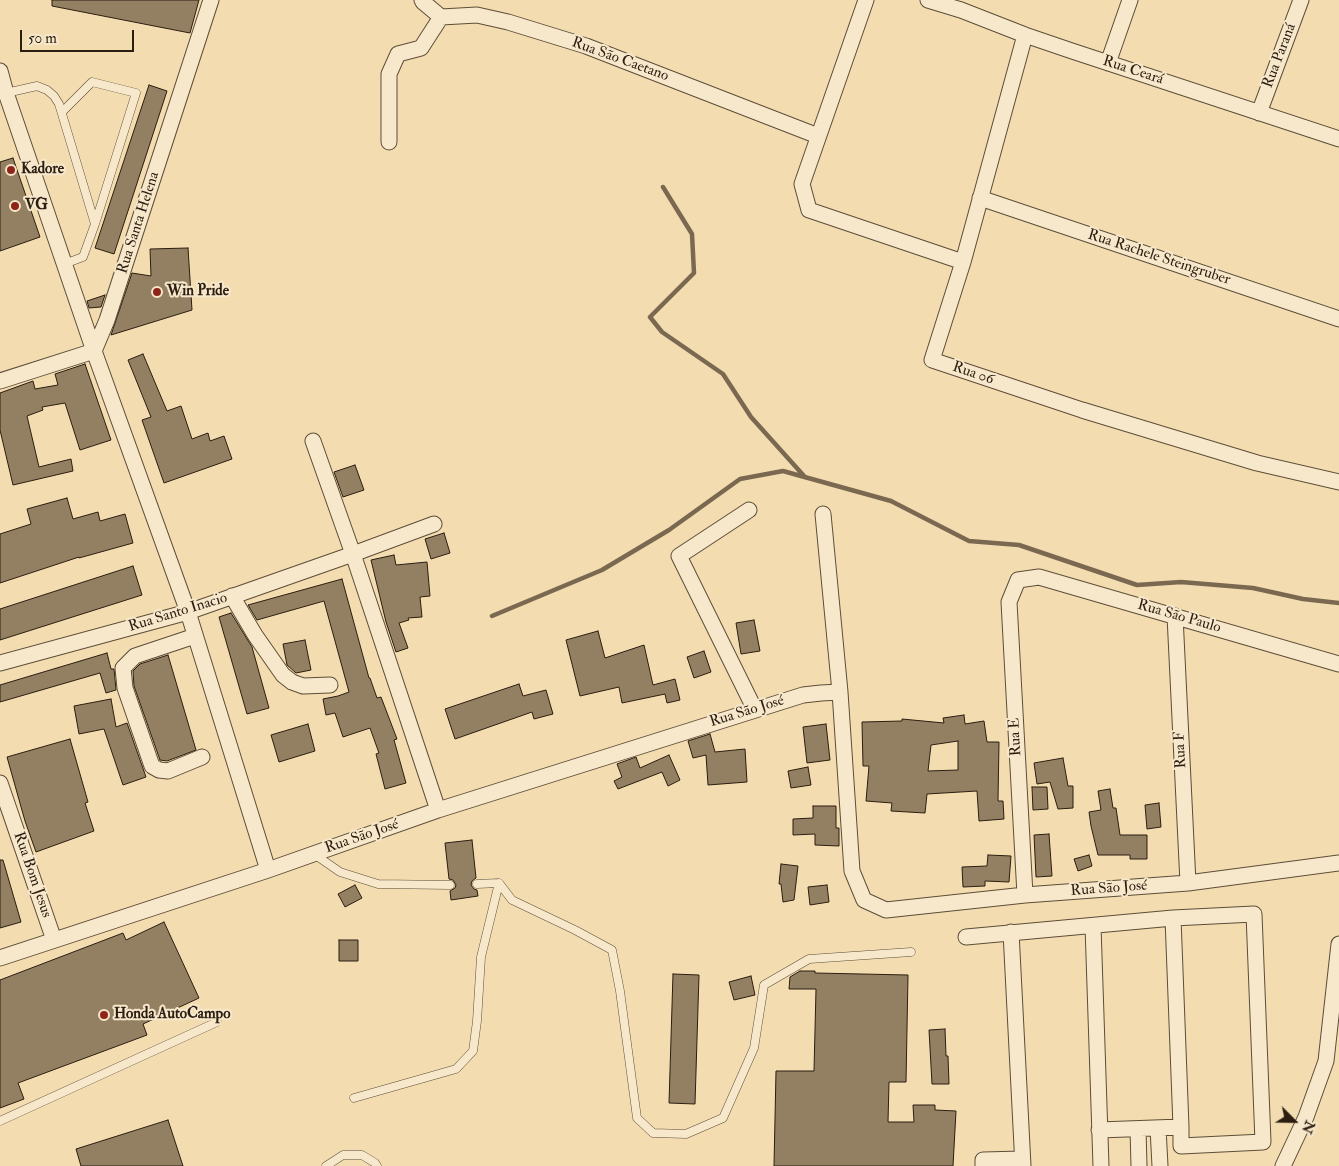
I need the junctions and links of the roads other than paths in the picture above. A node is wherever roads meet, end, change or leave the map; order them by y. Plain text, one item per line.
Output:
1 (211, 0) edge
2 (422, 0) edge
3 (866, 0) edge
4 (928, 0) edge
5 (1130, 0) edge
6 (1301, 0) edge
7 (963, 5) edge
8 (441, 17) junction
9 (1025, 35) junction
10 (1108, 63) junction
11 (0, 71) edge
12 (3, 94) edge
13 (62, 112) junction
14 (1259, 113) junction
15 (818, 136) junction
16 (1339, 139) edge
17 (389, 142) dead end
18 (980, 198) junction
19 (95, 224) junction
20 (964, 262) junction
21 (64, 264) junction
22 (1339, 318) edge
23 (94, 351) junction
24 (0, 382) edge
25 (313, 441) dead end
26 (1339, 482) edge
27 (749, 510) dead end
28 (823, 514) dead end
29 (434, 524) dead end
30 (353, 554) junction
31 (1018, 580) joint
32 (232, 596) junction
33 (188, 612) junction
34 (1175, 616) junction
35 (195, 636) junction
36 (0, 663) edge
37 (1339, 664) edge
38 (330, 685) dead end
39 (840, 692) junction
40 (755, 710) junction
41 (202, 757) dead end
42 (0, 783) edge
43 (438, 810) junction
44 (314, 854) junction
45 (1339, 863) edge
46 (268, 870) junction
47 (499, 883) junction
48 (1188, 883) junction
49 (477, 884) dead end
50 (450, 885) dead end
51 (1025, 895) junction
52 (1173, 918) junction
53 (1093, 926) junction
54 (1011, 932) junction
55 (966, 937) dead end
56 (54, 940) junction
57 (1339, 944) edge
58 (911, 952) dead end
59 (0, 958) edge
60 (217, 1022) dead end
61 (1335, 1022) edge
62 (354, 1098) dead end
63 (0, 1121) edge
64 (1180, 1127) junction
65 (1158, 1128) junction
66 (1138, 1129) junction
67 (1099, 1130) junction
68 (1023, 1162) edge
69 (326, 1166) edge
70 (377, 1166) edge
71 (983, 1166) edge
72 (1101, 1166) edge
73 (1138, 1166) edge
74 (1160, 1166) edge
75 (1283, 1166) edge

1 - 23 street, Rua Santa Helena
2 - 8 street
3 - 15 street
4 - 7 street, Rua Ceará
5 - 10 street
6 - 14 street, Rua Paraná
7 - 9 street, Rua Ceará
8 - 15 street, Rua São Caetano
8 - 17 street
9 - 10 street, Rua Ceará
9 - 18 street, Rua 06
10 - 14 street, Rua Ceará
11 - 12 street
12 - 13 lane
12 - 21 street
13 - 19 lane
13 - 19 lane
14 - 16 street, Rua Ceará
15 - 20 street
18 - 20 street, Rua 06
18 - 22 street, Rua Rachele Steingruber
19 - 21 lane
20 - 26 street, Rua 06
21 - 23 street
23 - 24 street
23 - 33 street
25 - 30 street
27 - 40 street
28 - 39 street
29 - 30 street, Rua Santo Inacio
30 - 32 street, Rua Santo Inacio
30 - 43 street
31 - 34 street, Rua São Paulo
31 - 51 street, Rua E
32 - 33 street, Rua Santo Inacio
32 - 38 street
33 - 35 street
33 - 36 street, Rua Santo Inacio
34 - 37 street, Rua São Paulo
34 - 48 street, Rua F
35 - 41 street
35 - 46 street
39 - 40 street, Rua São José
39 - 51 street, Rua São José
40 - 43 street, Rua São José
42 - 56 street, Rua Bom Jesus
43 - 44 street, Rua São José
44 - 46 street, Rua São José
44 - 50 lane
45 - 48 street, Rua São José
46 - 56 street, Rua São José
47 - 49 lane
47 - 58 lane
47 - 62 lane
48 - 51 street, Rua São José
52 - 53 street
52 - 64 street
52 - 64 street
53 - 54 street
53 - 67 street
54 - 55 street
54 - 68 street
56 - 59 street, Rua São José
57 - 61 street
60 - 63 lane
61 - 75 street
64 - 65 street
65 - 66 street
65 - 74 street
66 - 67 street
66 - 73 street
67 - 72 street
68 - 71 street
69 - 70 lane

